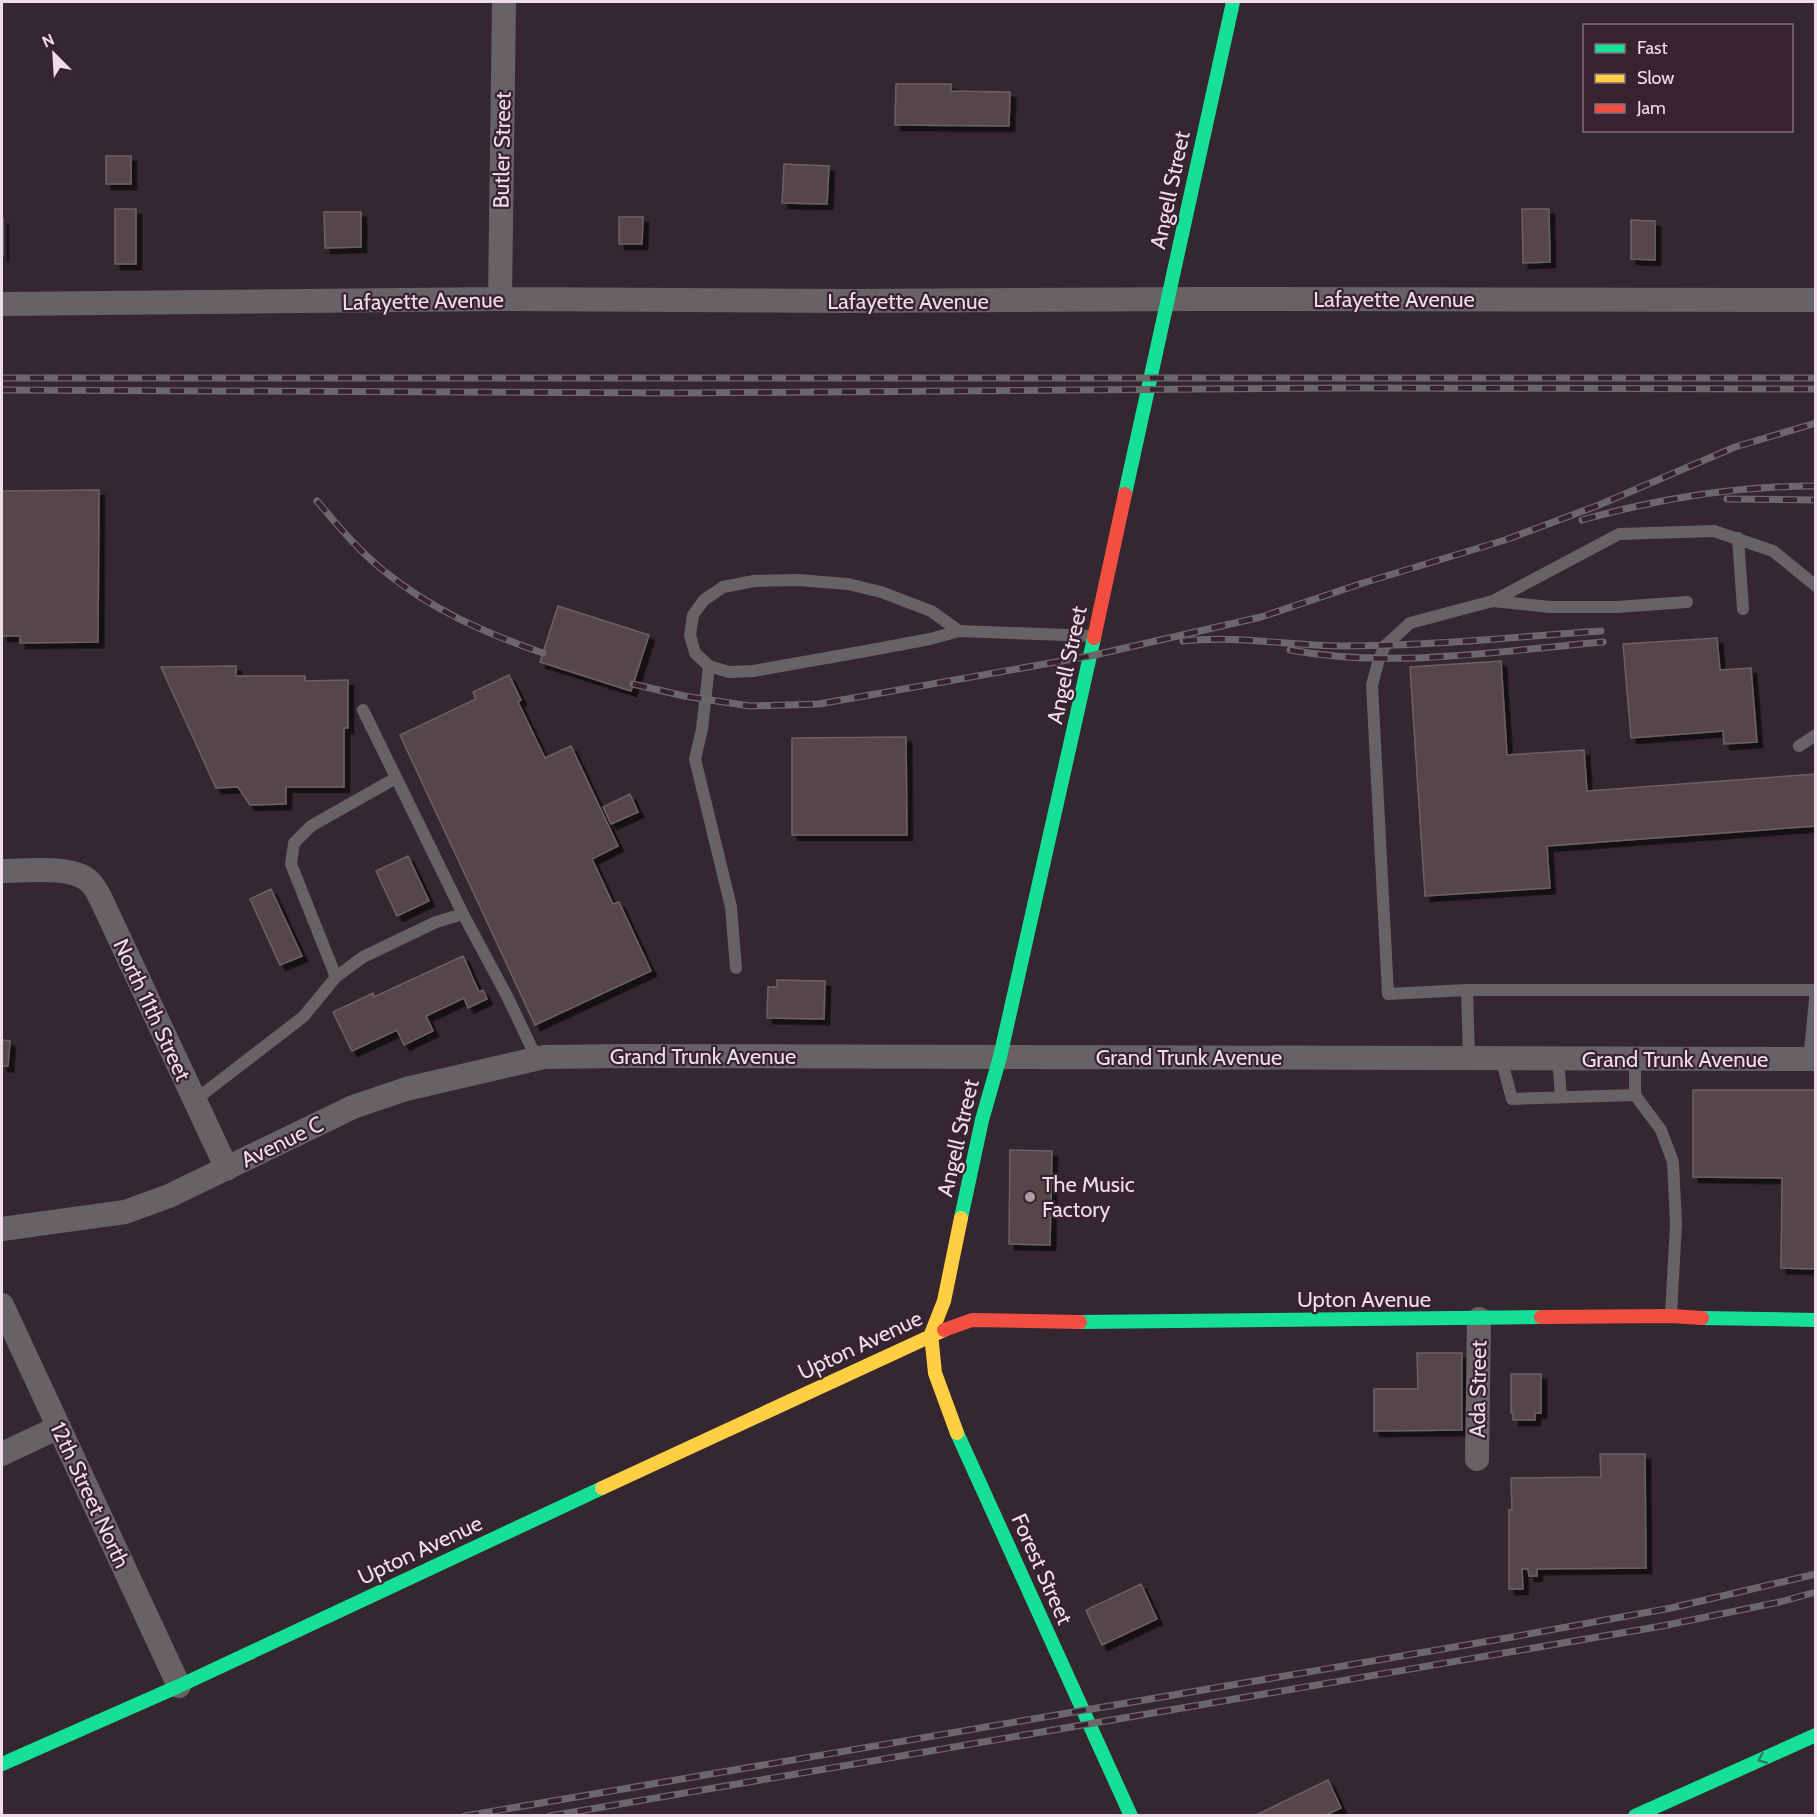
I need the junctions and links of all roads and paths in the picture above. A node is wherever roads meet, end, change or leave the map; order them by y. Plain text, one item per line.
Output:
1 (504, 2) edge
2 (1233, 2) edge
3 (500, 299) junction
4 (1168, 299) junction
5 (1815, 300) edge
6 (2, 304) edge
7 (1738, 538) junction
8 (1815, 586) edge
9 (1493, 601) junction
10 (1688, 602) dead end
11 (1743, 609) dead end
12 (959, 631) junction
13 (1095, 636) junction
14 (709, 666) junction
15 (363, 711) dead end
16 (1815, 735) edge
17 (1799, 746) dead end
18 (396, 778) junction
19 (2, 871) edge
20 (463, 914) junction
21 (736, 968) dead end
22 (336, 977) junction
23 (1467, 990) junction
24 (1815, 990) edge
25 (563, 1057) joint
26 (1000, 1057) junction
27 (1469, 1058) junction
28 (1501, 1058) junction
29 (1558, 1058) junction
30 (1635, 1058) junction
31 (537, 1059) junction
32 (1812, 1059) edge
33 (1635, 1095) junction
34 (1560, 1097) junction
35 (195, 1100) junction
36 (227, 1169) junction
37 (2, 1229) edge
38 (2, 1305) edge
39 (1671, 1316) junction
40 (1479, 1319) junction
41 (1815, 1320) edge
42 (931, 1334) junction
43 (59, 1427) junction
44 (2, 1454) edge
45 (1477, 1460) dead end
46 (180, 1686) junction
47 (1815, 1735) edge
48 (2, 1764) edge
49 (1131, 1815) edge
50 (1635, 1815) edge

1 - 3 street, Butler Street
2 - 4 street, Angell Street
3 - 4 street, Lafayette Avenue
3 - 6 street, Lafayette Avenue
4 - 5 street, Lafayette Avenue
4 - 13 street, Angell Street
7 - 8 lane
7 - 9 lane
7 - 11 lane
9 - 10 lane
9 - 23 lane
12 - 13 lane
12 - 14 lane
12 - 14 lane
13 - 26 street, Angell Street
14 - 21 lane
15 - 18 lane
16 - 17 lane
18 - 20 lane
18 - 22 lane
19 - 35 street, North 11th Street
20 - 22 lane
20 - 31 lane
22 - 35 lane
23 - 24 lane
23 - 27 lane
24 - 32 lane
25 - 26 street, Grand Trunk Avenue
25 - 31 street, Avenue C
26 - 27 street, Grand Trunk Avenue
26 - 42 street, Angell Street
27 - 28 street, Grand Trunk Avenue
28 - 29 street, Grand Trunk Avenue
28 - 34 lane
29 - 30 street, Grand Trunk Avenue
29 - 34 lane
30 - 32 street, Grand Trunk Avenue
30 - 33 lane
31 - 36 street, Avenue C
33 - 34 lane
33 - 39 lane
35 - 36 street, North 11th Street
36 - 37 street, Avenue C
38 - 43 street, 12th Street North
39 - 40 street, Upton Avenue
39 - 41 street, Upton Avenue
40 - 42 street, Upton Avenue
40 - 45 street, Ada Street
42 - 46 street, Upton Avenue
42 - 49 street, Forest Street
43 - 44 street
43 - 46 street, 12th Street North
46 - 48 street, Upton Avenue
47 -> 50 street

